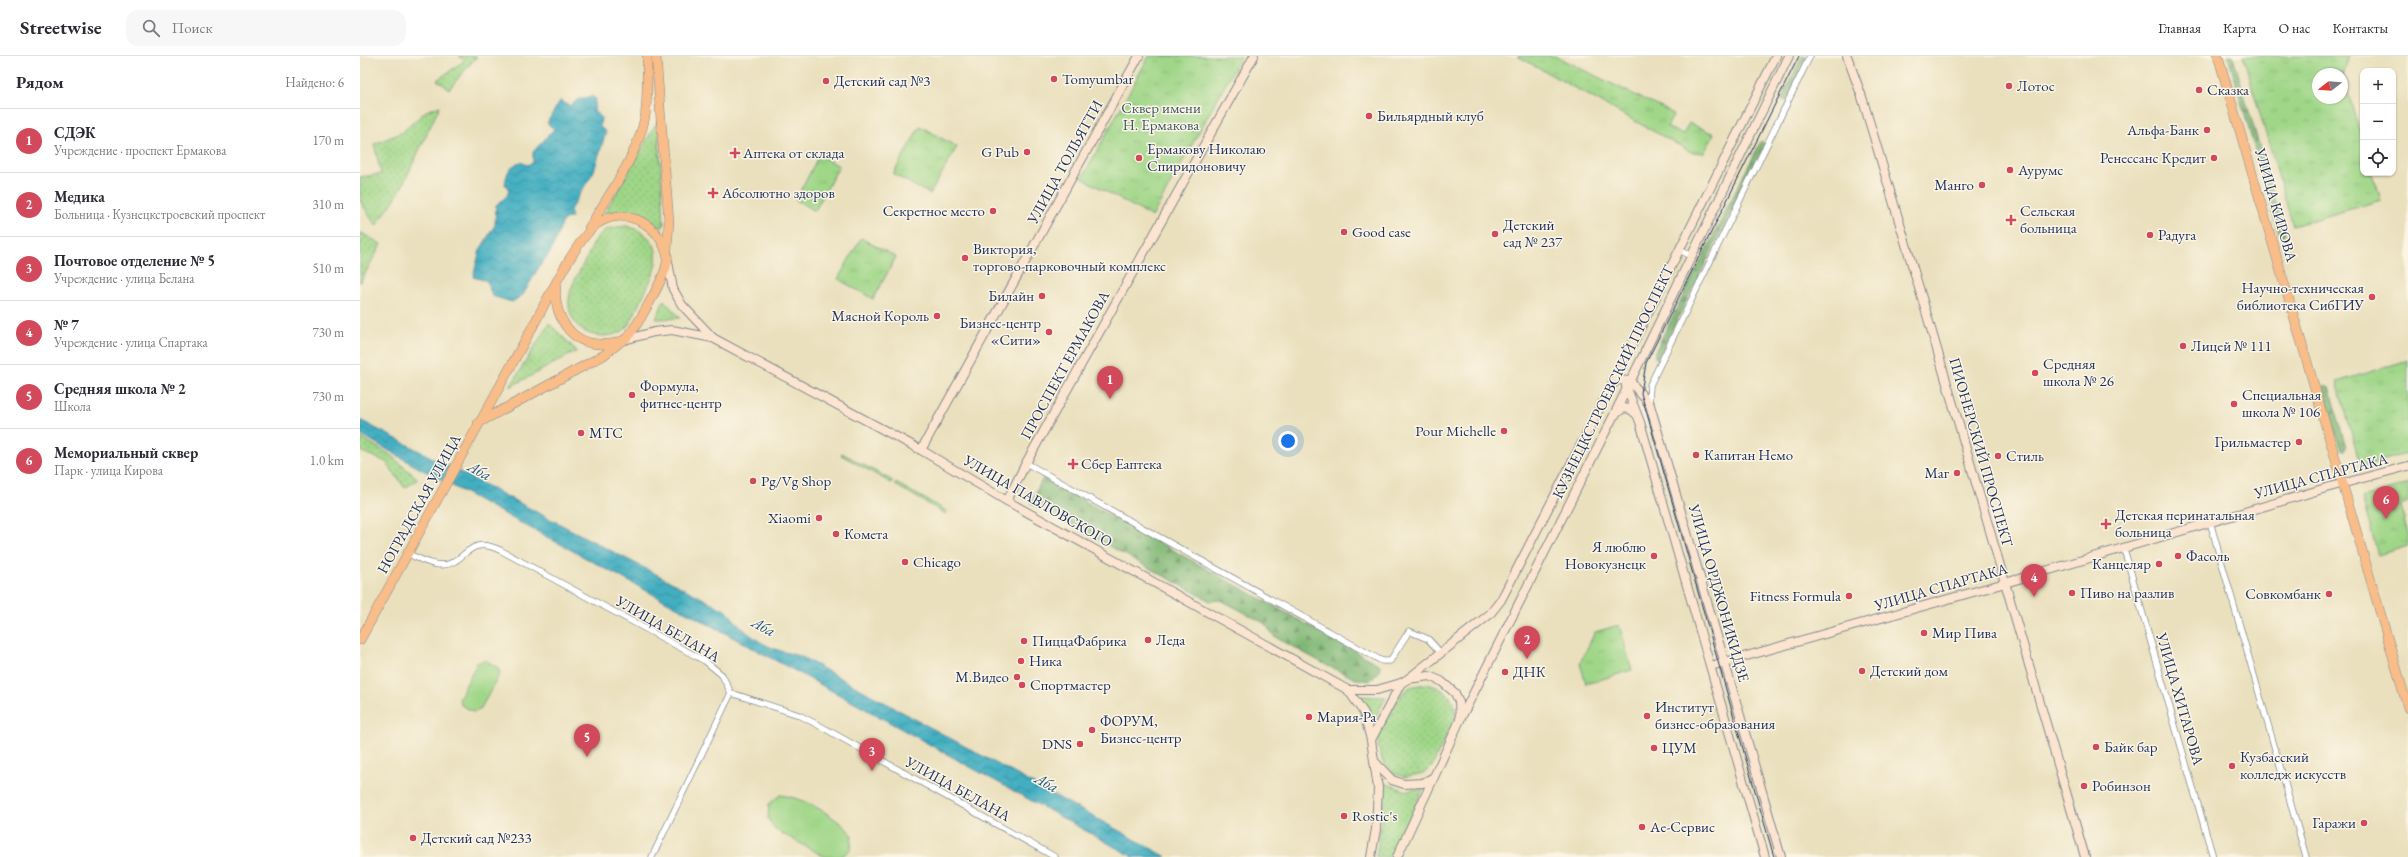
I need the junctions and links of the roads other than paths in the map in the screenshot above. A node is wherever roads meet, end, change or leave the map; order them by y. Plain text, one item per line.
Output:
1 (647, 56) edge
2 (656, 56) edge
3 (1139, 56) edge
4 (1254, 56) edge
5 (1776, 56) edge
6 (1789, 56) edge
7 (1810, 56) edge
8 (1847, 56) edge
9 (2218, 56) edge
10 (584, 237) junction
11 (1680, 250) junction
12 (667, 252) junction
13 (1691, 256) junction
14 (668, 262) junction
15 (556, 285) junction
16 (713, 338) junction
17 (624, 340) junction
18 (1623, 363) junction
19 (1637, 367) junction
20 (1627, 383) junction
21 (1610, 388) junction
22 (1640, 391) junction
23 (1650, 405) junction
24 (1637, 414) junction
25 (1612, 419) junction
26 (478, 423) junction
27 (921, 450) junction
28 (1026, 463) junction
29 (2408, 466) edge
30 (2343, 484) junction
31 (1007, 501) junction
32 (2210, 522) junction
33 (2124, 549) junction
34 (408, 554) junction
35 (2005, 583) junction
36 (360, 640) edge
37 (1441, 653) junction
38 (1724, 662) junction
39 (1711, 666) junction
40 (1404, 681) junction
41 (1348, 690) junction
42 (731, 693) junction
43 (2408, 708) edge
44 (1460, 720) junction
45 (1371, 740) junction
46 (1375, 762) junction
47 (1434, 777) junction
48 (652, 857) edge
49 (1054, 857) edge
50 (1371, 857) edge
51 (1397, 857) edge
52 (1766, 857) edge
53 (1781, 857) edge
54 (2085, 857) edge
55 (2213, 857) edge
56 (2306, 857) edge

1 - 10 main road
2 - 12 main road
3 - 27 main road, УЛИЦА ТОЛЬЯТТИ
4 - 28 main road, ПРОСПЕКТ ЕРМАКОВА
5 - 11 main road, КУЗНЕЦКСТРОЕВСКИЙ ПРОСПЕКТ
6 - 13 main road, КУЗНЕЦКСТРОЕВСКИЙ ПРОСПЕКТ
7 - 23 street
8 - 35 main road, ПИОНЕРСКИЙ ПРОСПЕКТ
9 - 30 main road, УЛИЦА КИРОВА
10 - 12 main road
10 - 15 main road
11 - 13 street
11 - 18 main road, КУЗНЕЦКСТРОЕВСКИЙ ПРОСПЕКТ
12 - 14 main road
13 - 19 main road, КУЗНЕЦКСТРОЕВСКИЙ ПРОСПЕКТ
14 - 16 main road, УЛИЦА ПАВЛОВСКОГО
14 - 17 main road
15 - 17 main road
15 - 26 main road, НОГРАДСКАЯ УЛИЦА
16 - 17 main road, УЛИЦА ПАВЛОВСКОГО
16 - 27 main road, УЛИЦА ПАВЛОВСКОГО
17 - 26 main road, НОГРАДСКАЯ УЛИЦА
18 - 20 main road
18 - 21 main road, КУЗНЕЦКСТРОЕВСКИЙ ПРОСПЕКТ
19 - 20 main road, КУЗНЕЦКСТРОЕВСКИЙ ПРОСПЕКТ
19 - 22 main road
20 - 21 main road
20 - 22 main road, УЛИЦА ОРДЖОНИКИДЗЕ
20 - 24 main road, УЛИЦА ОРДЖОНИКИДЗЕ
20 - 25 main road, КУЗНЕЦКСТРОЕВСКИЙ ПРОСПЕКТ
21 - 37 main road, КУЗНЕЦКСТРОЕВСКИЙ ПРОСПЕКТ
22 - 23 main road, УЛИЦА ОРДЖОНИКИДЗЕ
23 - 38 main road, УЛИЦА ОРДЖОНИКИДЗЕ
24 - 25 main road
24 - 39 main road, УЛИЦА ОРДЖОНИКИДЗЕ
25 - 44 main road, КУЗНЕЦКСТРОЕВСКИЙ ПРОСПЕКТ
26 - 34 main road, НОГРАДСКАЯ УЛИЦА
27 - 31 main road, УЛИЦА ПАВЛОВСКОГО
28 - 31 main road, ПРОСПЕКТ ЕРМАКОВА
28 - 37 street
29 - 30 main road, УЛИЦА СПАРТАКА
30 - 32 main road, УЛИЦА СПАРТАКА
30 - 43 main road, УЛИЦА КИРОВА
31 - 41 main road, УЛИЦА ПАВЛОВСКОГО
32 - 33 main road, УЛИЦА СПАРТАКА
32 - 56 street
33 - 35 main road, УЛИЦА СПАРТАКА
33 - 55 street, УЛИЦА ХИТАРОВА
34 - 36 main road, НОГРАДСКАЯ УЛИЦА
34 - 42 street, УЛИЦА БЕЛАНА
35 - 38 main road, УЛИЦА СПАРТАКА
35 - 54 main road, ПИОНЕРСКИЙ ПРОСПЕКТ
37 - 40 main road, КУЗНЕЦКСТРОЕВСКИЙ ПРОСПЕКТ
38 - 39 main road, УЛИЦА СПАРТАКА
38 - 53 main road, УЛИЦА ОРДЖОНИКИДЗЕ
39 - 52 main road, УЛИЦА ОРДЖОНИКИДЗЕ
40 - 41 main road, УЛИЦА ПАВЛОВСКОГО
40 - 44 main road
40 - 45 main road
41 - 45 main road, УЛИЦА ПАВЛОВСКОГО
42 - 48 street
42 - 49 street, УЛИЦА БЕЛАНА
44 - 47 main road
45 - 46 main road
46 - 47 main road
46 - 50 main road
47 - 51 main road

